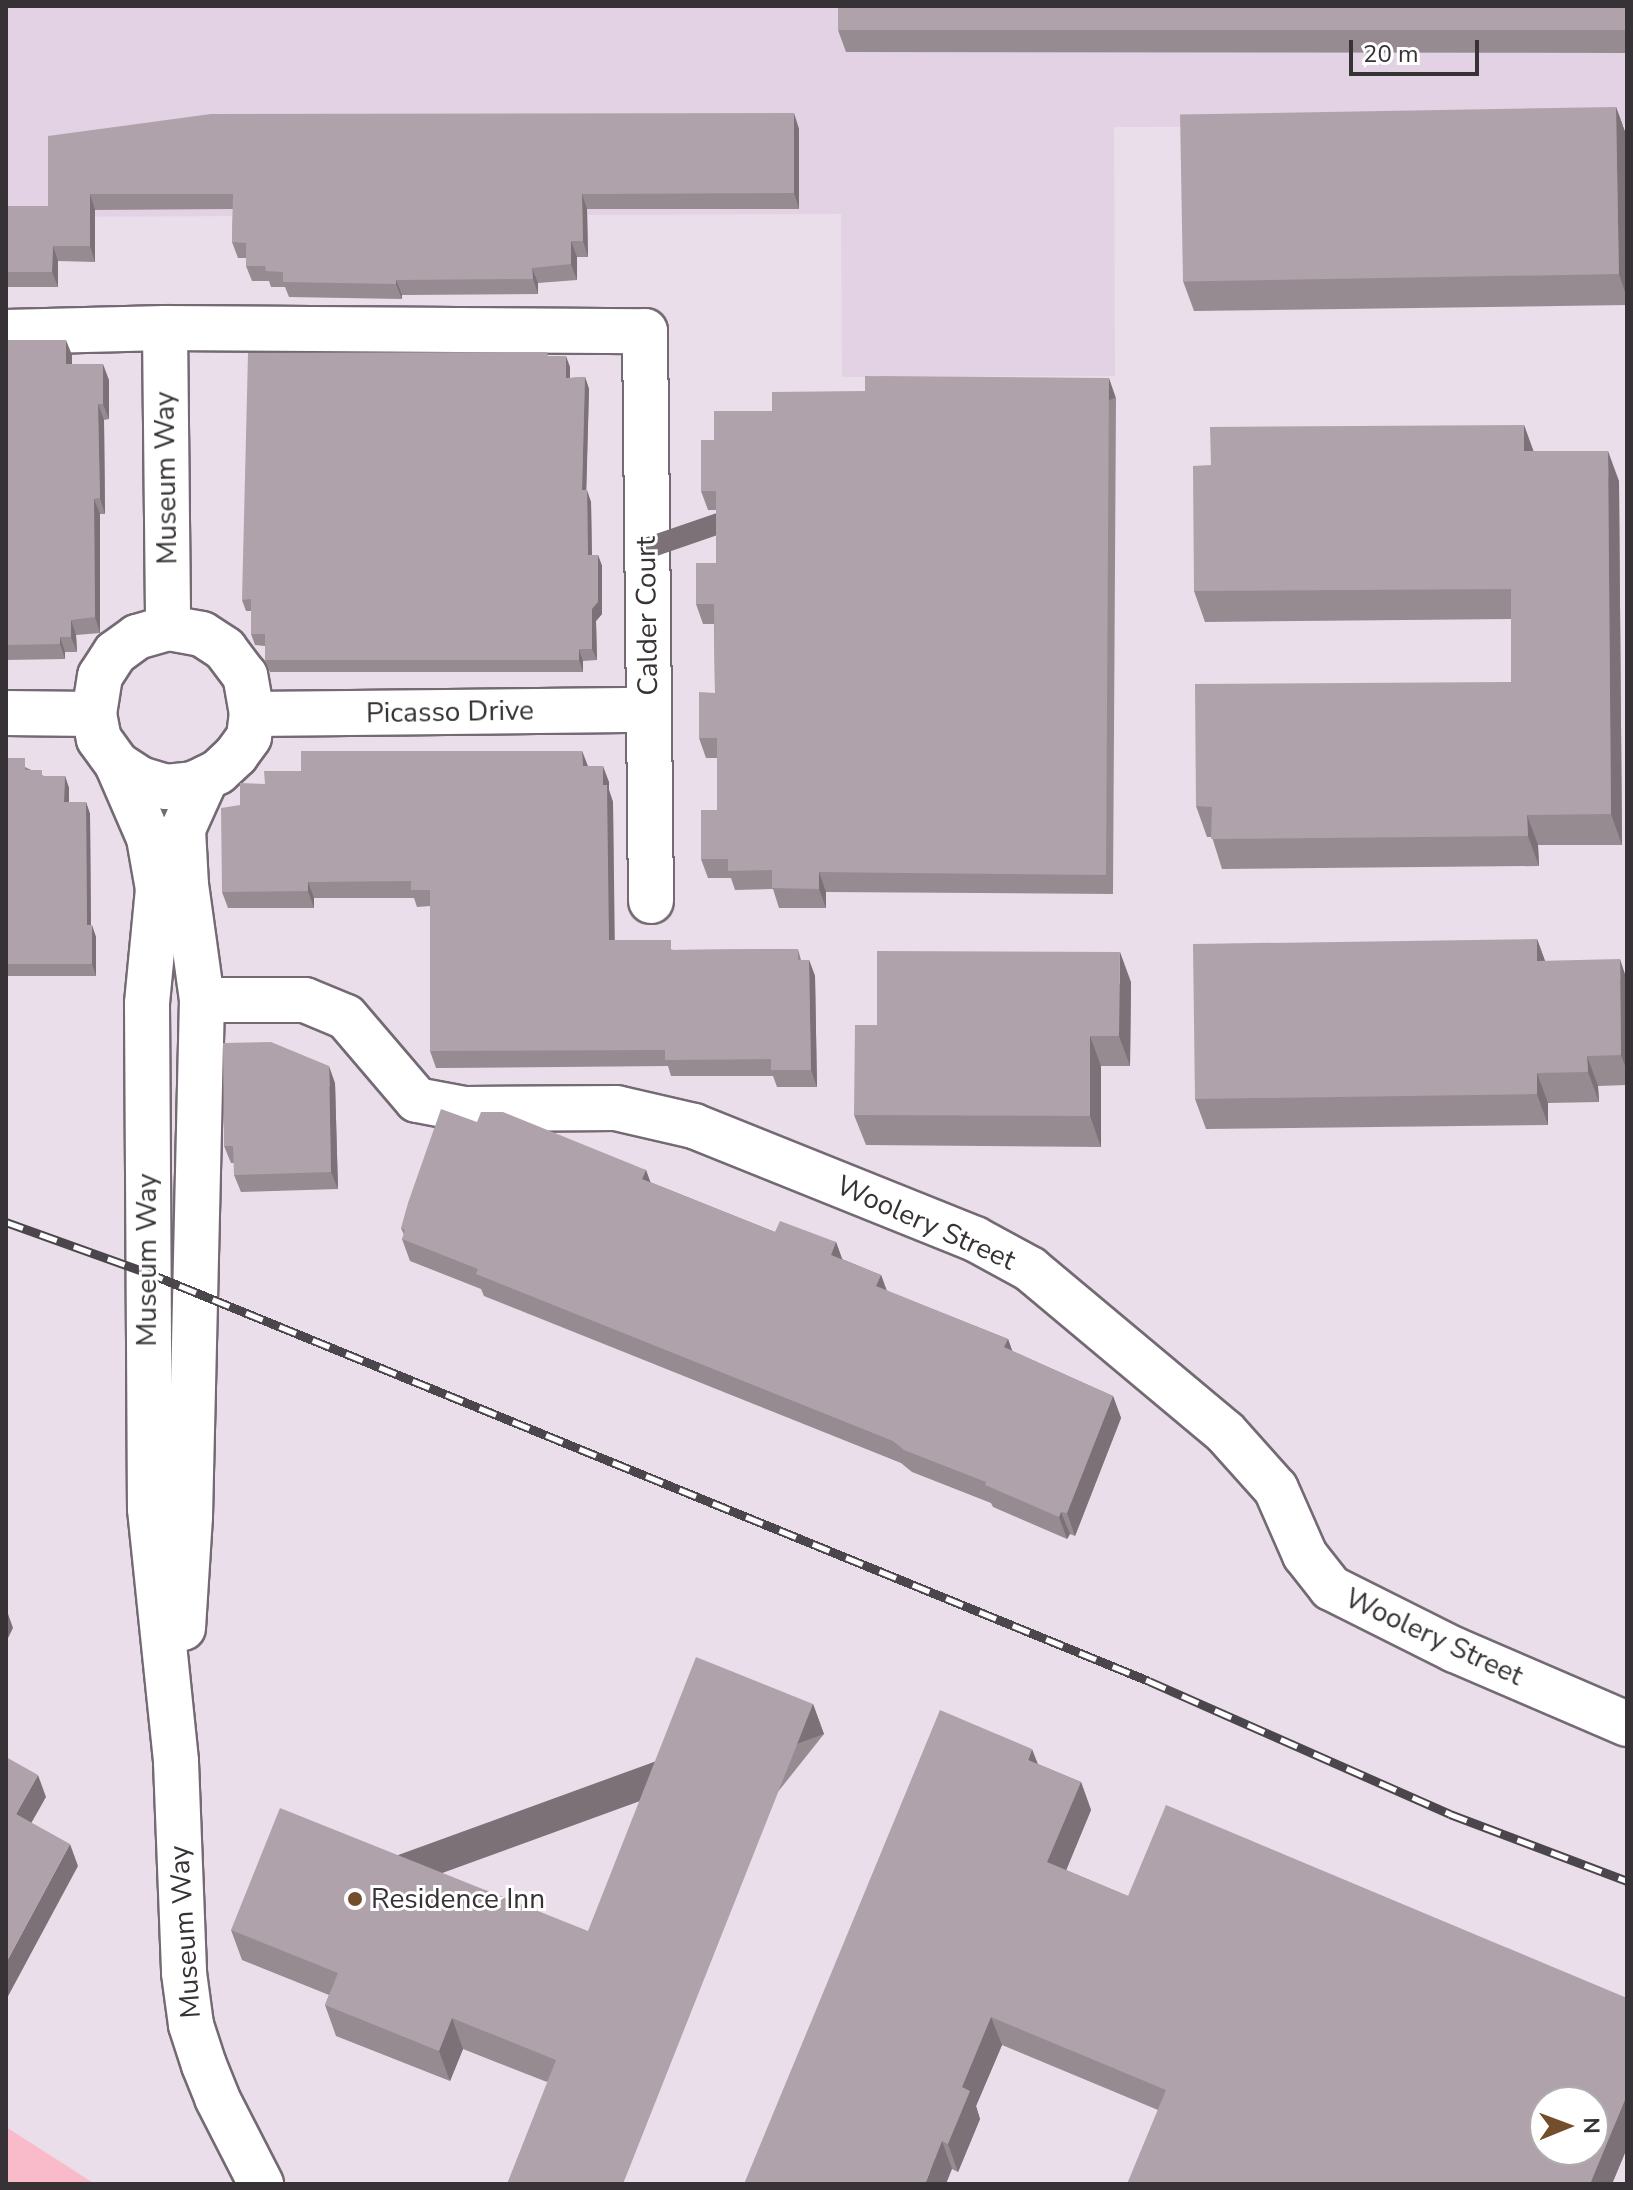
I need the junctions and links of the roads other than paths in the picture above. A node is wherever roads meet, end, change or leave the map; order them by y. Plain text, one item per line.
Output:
1 (165, 328) junction
2 (6, 332) edge
3 (168, 628) junction
4 (648, 710) junction
5 (6, 713) edge
6 (94, 714) junction
7 (252, 714) junction
8 (117, 764) junction
9 (206, 778) junction
10 (651, 901) dead end
11 (202, 1000) junction
12 (1627, 1724) edge
13 (176, 1762) junction
14 (261, 2184) edge

1 - 2 street
1 - 3 street, Museum Way
1 - 4 street, Calder Court
3 - 6 street
3 - 7 street
4 - 7 street, Picasso Drive
4 - 10 street, Calder Court
5 - 6 street
6 - 8 street
7 - 9 street
8 - 9 street
8 - 13 street, Museum Way
9 - 11 street, Museum Way
11 - 12 street, Woolery Street
11 - 13 street, Museum Way
13 - 14 street, Museum Way

